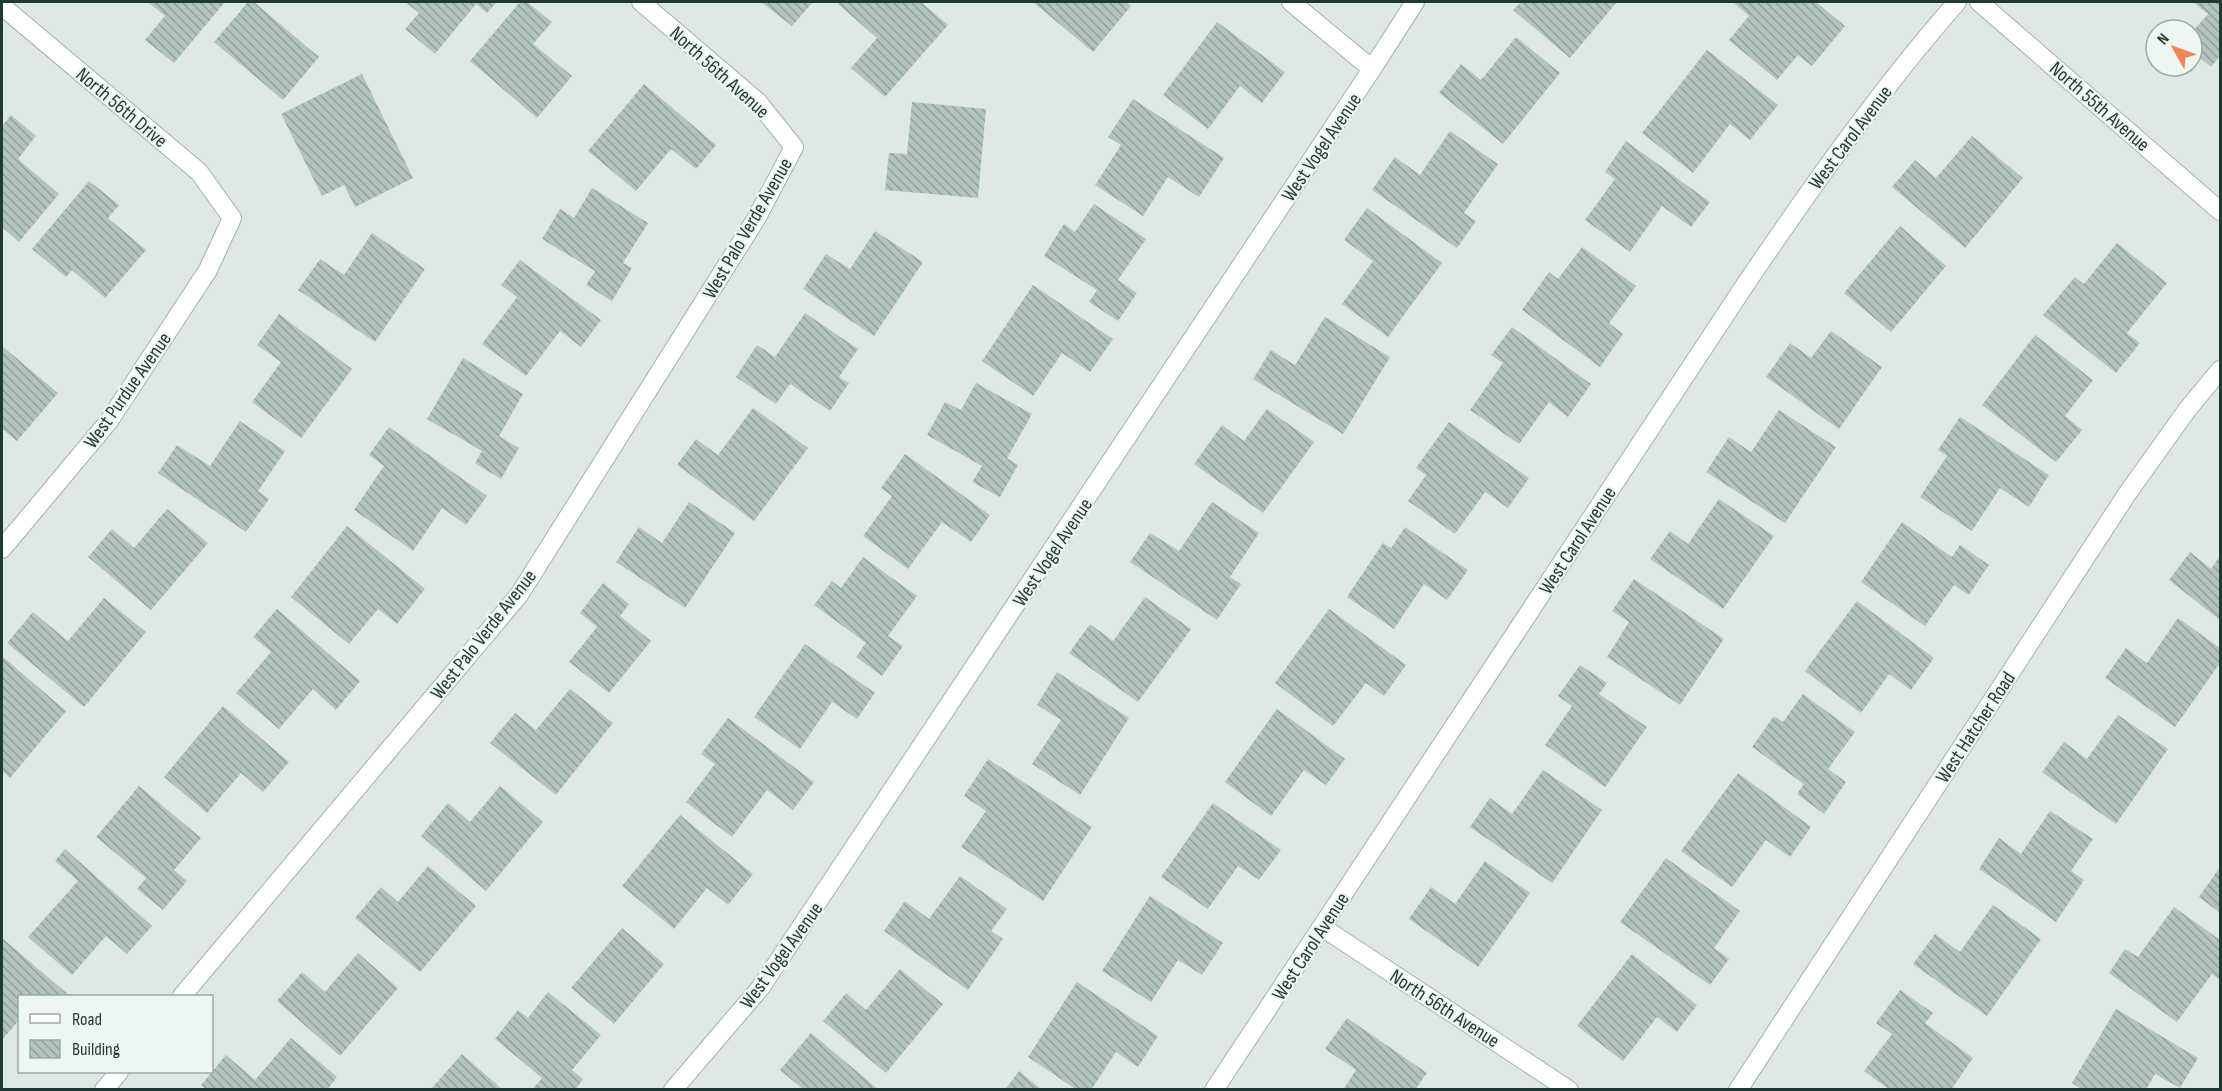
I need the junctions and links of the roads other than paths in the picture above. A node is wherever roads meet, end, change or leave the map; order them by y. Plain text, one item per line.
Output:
1 (641, 2) edge
2 (1291, 2) edge
3 (1415, 2) edge
4 (1957, 2) edge
5 (1979, 2) edge
6 (2, 6) edge
7 (1372, 69) junction
8 (794, 147) joint
9 (2220, 211) edge
10 (232, 218) joint
11 (2220, 370) edge
12 (2, 549) edge
13 (1322, 927) junction
14 (183, 995) edge
15 (117, 1073) edge
16 (104, 1089) edge
17 (673, 1089) edge
18 (1214, 1089) edge
19 (1569, 1089) edge
20 (1737, 1089) edge

1 - 8 street, North 56th Avenue
2 - 7 street
3 - 7 street, West Vogel Avenue
4 - 13 street, West Carol Avenue
5 - 9 street, North 55th Avenue
6 - 10 street, North 56th Drive
7 - 17 street, West Vogel Avenue
8 - 14 street, West Palo Verde Avenue
10 - 12 street, West Purdue Avenue
11 - 20 street, West Hatcher Road
13 - 18 street, West Carol Avenue
13 - 19 street, North 56th Avenue
15 - 16 street

